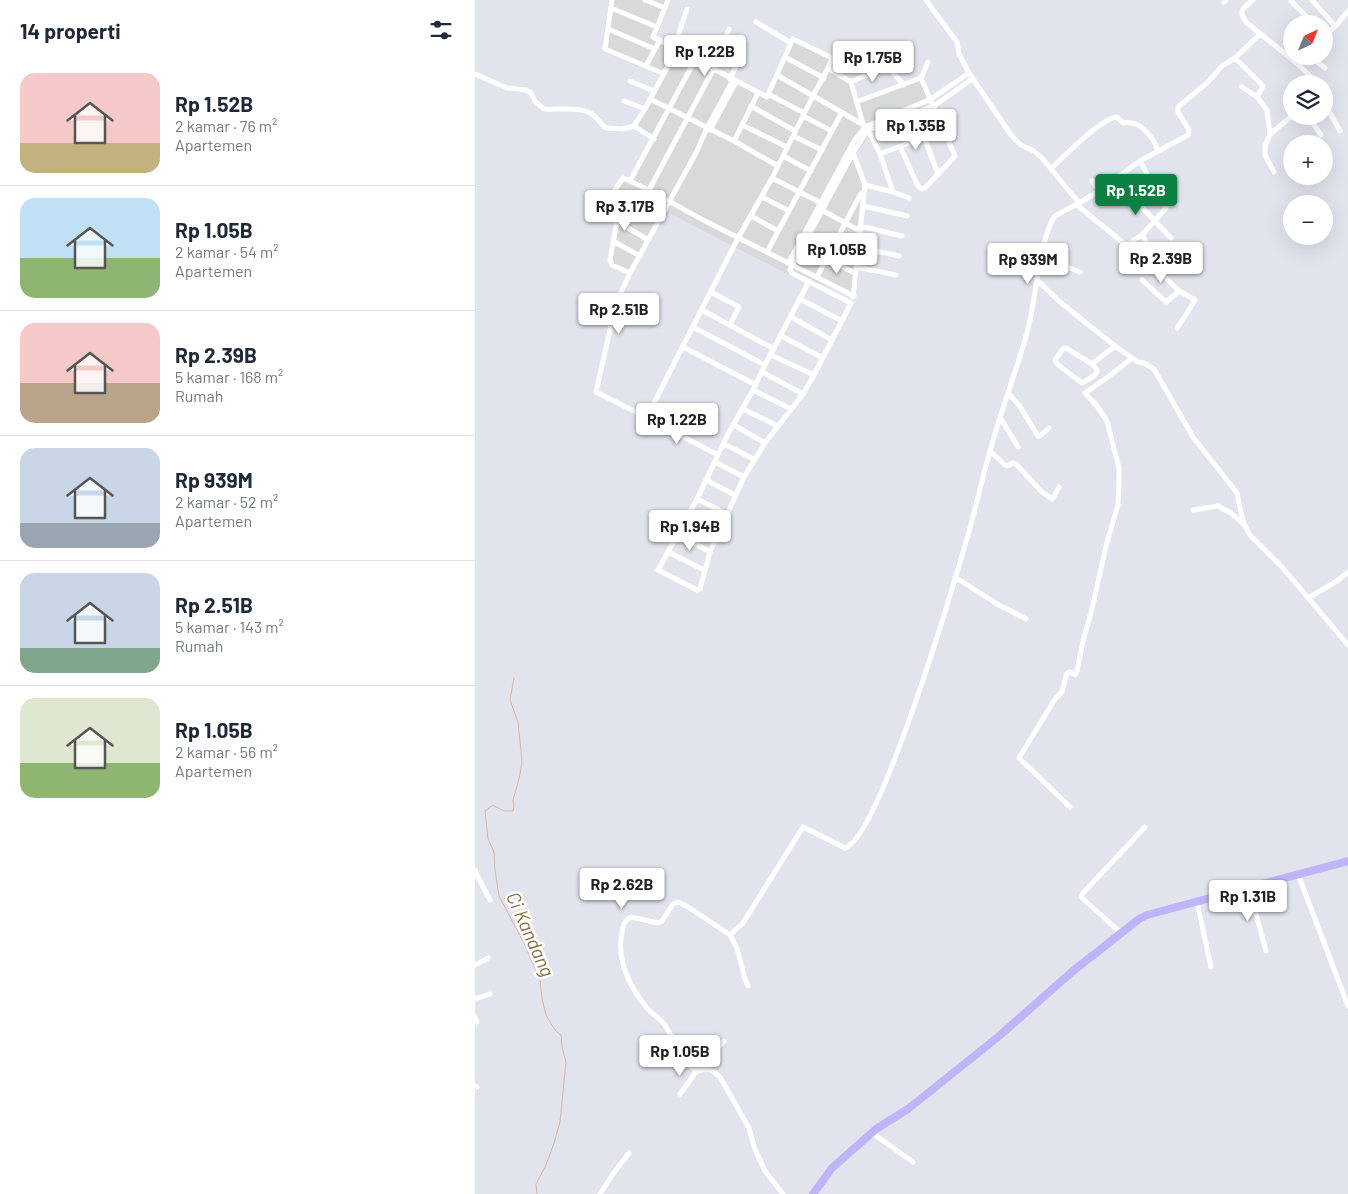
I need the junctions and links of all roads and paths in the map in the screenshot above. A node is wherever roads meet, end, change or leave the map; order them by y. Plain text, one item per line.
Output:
1 (612, 0) edge
2 (645, 0) edge
3 (668, 0) edge
4 (926, 0) edge
5 (1253, 0) edge
6 (1291, 0) edge
7 (1312, 0) edge
8 (611, 8) junction
9 (665, 8) junction
10 (687, 10) dead end
11 (1348, 11) edge
12 (1305, 15) edge
13 (756, 22) dead end
14 (657, 27) junction
15 (1335, 27) joint
16 (608, 29) junction
17 (729, 30) dead end
18 (1260, 34) junction
19 (660, 40) junction
20 (791, 43) junction
21 (675, 48) junction
22 (655, 49) junction
23 (743, 51) dead end
24 (1283, 52) edge
25 (785, 57) junction
26 (1235, 58) junction
27 (695, 60) junction
28 (928, 62) dead end
29 (1299, 65) edge
30 (1321, 65) edge
31 (646, 66) junction
32 (888, 66) junction
33 (829, 68) junction
34 (1325, 68) dead end
35 (713, 70) junction
36 (870, 73) junction
37 (969, 73) junction
38 (475, 74) edge
39 (664, 74) junction
40 (777, 75) junction
41 (1309, 75) edge
42 (824, 78) junction
43 (921, 78) junction
44 (972, 79) junction
45 (733, 80) junction
46 (630, 81) dead end
47 (851, 82) junction
48 (904, 85) junction
49 (1242, 87) dead end
50 (654, 91) junction
51 (758, 93) junction
52 (768, 94) junction
53 (813, 96) junction
54 (1257, 97) junction
55 (650, 99) junction
56 (931, 100) junction
57 (624, 101) dead end
58 (856, 102) junction
59 (751, 106) junction
60 (934, 106) junction
61 (669, 108) junction
62 (645, 109) junction
63 (842, 112) junction
64 (804, 114) junction
65 (688, 118) junction
66 (1333, 118) edge
67 (1283, 123) edge
68 (742, 125) junction
69 (1314, 125) edge
70 (634, 126) junction
71 (865, 127) junction
72 (943, 128) junction
73 (709, 129) junction
74 (1340, 131) dead end
75 (832, 132) junction
76 (794, 133) junction
77 (1270, 134) junction
78 (1321, 135) dead end
79 (924, 137) junction
80 (653, 139) junction
81 (734, 141) junction
82 (900, 146) junction
83 (787, 147) junction
84 (822, 150) junction
85 (1157, 151) junction
86 (853, 153) junction
87 (880, 154) junction
88 (783, 156) junction
89 (1140, 161) junction
90 (778, 166) junction
91 (1051, 169) junction
92 (811, 171) junction
93 (1274, 172) dead end
94 (939, 174) junction
95 (772, 178) junction
96 (1115, 179) junction
97 (630, 181) junction
98 (1092, 181) dead end
99 (864, 188) junction
100 (649, 190) junction
101 (1099, 191) junction
102 (800, 192) junction
103 (893, 192) junction
104 (762, 197) junction
105 (615, 198) junction
106 (909, 198) dead end
107 (669, 202) junction
108 (821, 203) junction
109 (1078, 204) junction
110 (863, 206) junction
111 (822, 210) junction
112 (789, 211) junction
113 (751, 216) junction
114 (907, 216) dead end
115 (617, 220) junction
116 (658, 221) junction
117 (1154, 221) junction
118 (845, 224) junction
119 (860, 229) junction
120 (778, 231) junction
121 (1142, 235) junction
122 (902, 236) dead end
123 (738, 238) junction
124 (1171, 238) dead end
125 (648, 240) junction
126 (613, 241) junction
127 (836, 242) junction
128 (1126, 245) junction
129 (858, 247) junction
130 (767, 252) junction
131 (857, 253) junction
132 (640, 256) junction
133 (899, 256) dead end
134 (1042, 257) junction
135 (827, 259) junction
136 (1146, 261) junction
137 (791, 263) junction
138 (855, 270) junction
139 (1080, 272) dead end
140 (630, 274) junction
141 (896, 276) dead end
142 (817, 277) junction
143 (1037, 280) junction
144 (1142, 280) dead end
145 (809, 281) junction
146 (1179, 291) junction
147 (711, 292) junction
148 (853, 296) junction
149 (800, 299) junction
150 (851, 302) junction
151 (702, 310) junction
152 (791, 317) junction
153 (842, 321) junction
154 (730, 325) junction
155 (693, 328) junction
156 (1177, 328) dead end
157 (781, 336) junction
158 (832, 340) junction
159 (1115, 346) junction
160 (683, 347) junction
161 (774, 348) junction
162 (771, 355) junction
163 (823, 358) junction
164 (1132, 358) junction
165 (1092, 364) junction
166 (765, 365) junction
167 (762, 372) junction
168 (814, 375) junction
169 (755, 387) junction
170 (803, 394) junction
171 (1008, 394) junction
172 (743, 409) junction
173 (791, 409) junction
174 (646, 417) junction
175 (1000, 417) junction
176 (734, 425) junction
177 (778, 426) junction
178 (1049, 428) dead end
179 (765, 443) junction
180 (724, 444) junction
181 (1018, 447) dead end
182 (990, 451) junction
183 (718, 456) junction
184 (754, 459) junction
185 (715, 462) junction
186 (744, 477) junction
187 (706, 480) junction
188 (1059, 487) dead end
189 (735, 495) junction
190 (697, 499) junction
191 (1193, 510) dead end
192 (727, 514) junction
193 (687, 517) junction
194 (1244, 524) junction
195 (719, 531) junction
196 (678, 534) junction
197 (668, 552) junction
198 (710, 552) junction
199 (704, 570) junction
200 (1348, 572) edge
201 (955, 577) junction
202 (1308, 598) junction
203 (1026, 619) dead end
204 (1348, 645) edge
205 (1070, 806) dead end
206 (1145, 827) dead end
207 (1348, 861) edge
208 (475, 870) edge
209 (1298, 874) junction
210 (1249, 888) junction
211 (490, 900) dead end
212 (1197, 902) junction
213 (1121, 933) junction
214 (730, 935) junction
215 (1267, 951) dead end
216 (488, 958) dead end
217 (475, 965) edge
218 (1211, 968) dead end
219 (748, 986) dead end
220 (490, 994) dead end
221 (475, 999) edge
222 (1348, 1006) edge
223 (475, 1017) edge
224 (475, 1022) edge
225 (724, 1041) dead end
226 (696, 1072) junction
227 (680, 1094) dead end
228 (869, 1134) junction
229 (629, 1153) dead end
230 (913, 1162) dead end
231 (600, 1194) edge
232 (783, 1194) edge
233 (813, 1194) edge

1 - 8 street
2 - 9 street
3 - 9 street
4 - 37 street
5 - 18 street
6 - 12 street
7 - 15 street
8 - 14 street
8 - 16 street
9 - 14 street
10 - 21 street
11 - 15 street
13 - 20 street
14 - 19 street
16 - 22 street
16 - 31 street
17 - 35 street
18 - 24 street
18 - 26 street
19 - 21 street
19 - 22 street
20 - 25 street
20 - 33 street
21 - 27 street
21 - 39 street
22 - 31 street
23 - 45 street
25 - 40 street
25 - 42 street
26 - 54 street
26 - 85 street
27 - 35 street
27 - 61 street
28 - 43 street
29 - 41 street
30 - 34 street
31 - 39 street
32 - 36 street
32 - 36 street
32 - 48 street
33 - 42 street
33 - 47 street
35 - 45 street
35 - 65 street
36 - 47 street
37 - 44 street
37 - 56 street
38 - 70 street
39 - 50 street
40 - 52 street
40 - 53 street
42 - 53 street
43 - 48 street
43 - 56 street
44 - 60 street
44 - 91 street
45 - 51 street
45 - 73 street
46 - 50 street
47 - 58 street
48 - 58 street
49 - 54 street
50 - 55 street
51 - 52 street
51 - 59 street
52 - 64 street
53 - 63 street
53 - 64 street
54 - 77 street
55 - 61 street
55 - 62 street
56 - 60 street
56 - 71 street
57 - 62 street
58 - 71 street
59 - 68 street
59 - 76 street
60 - 71 street
60 - 72 street
61 - 65 street
61 - 80 street
62 - 70 street
63 - 71 street
63 - 75 street
64 - 75 street
64 - 76 street
65 - 73 street
65 - 100 street
66 - 74 street
67 - 77 street
68 - 81 street
68 - 83 street
69 - 78 street
70 - 80 street
71 - 86 street
71 - 87 street
71 - 108 street
72 - 79 street
72 - 94 street
73 - 81 street
73 - 107 street
75 - 84 street
76 - 83 street
76 - 84 street
77 - 93 street
79 - 82 street
79 - 94 street
80 - 97 street
81 - 90 street
82 - 87 street
82 - 94 street
83 - 88 street
84 - 92 street
85 - 89 street
85 - 91 street
86 - 99 street
86 - 111 street
87 - 103 street
88 - 90 street
88 - 92 street
89 - 96 street
89 - 117 street
90 - 95 street
91 - 109 street
92 - 102 street
95 - 102 street
95 - 104 street
96 - 101 street
96 - 117 street
97 - 100 street
97 - 105 street
98 - 101 street
99 - 103 street
99 - 110 street
99 - 118 street
100 - 107 street
101 - 109 street
102 - 108 street
102 - 112 street
103 - 106 street
104 - 112 street
104 - 113 street
105 - 115 street
105 - 116 street
107 - 116 street
107 - 123 street
108 - 137 street
109 - 128 street
109 - 134 street
110 - 114 street
110 - 119 street
111 - 118 street
111 - 137 street
112 - 120 street
113 - 120 street
113 - 123 street
115 - 125 street
115 - 126 street
116 - 125 street
117 - 121 street
117 - 124 street
118 - 119 street
118 - 127 street
119 - 122 street
119 - 129 street
120 - 130 street
121 - 128 street
121 - 136 street
123 - 130 street
123 - 147 street
125 - 132 street
126 - 132 street
126 - 140 street
127 - 131 street
127 - 135 street
128 - 136 street
129 - 131 street
129 - 133 street
130 - 137 street
131 - 138 street
132 - 140 street
134 - 139 street
134 - 143 street
135 - 138 street
135 - 142 street
136 - 146 street
137 - 142 street
137 - 145 street
138 - 141 street
138 - 148 street
140 - 174 street
142 - 148 street
143 - 159 street
143 - 171 street
144 - 146 street
145 - 149 street
145 - 150 street
146 - 156 street
147 - 151 street
147 - 154 street
148 - 150 street
149 - 152 street
149 - 153 street
150 - 153 street
151 - 154 street
151 - 155 street
152 - 157 street
152 - 158 street
153 - 158 street
154 - 161 street
155 - 160 street
155 - 166 street
157 - 161 street
157 - 163 street
158 - 163 street
159 - 164 street
159 - 165 street
160 - 169 street
160 - 174 street
161 - 162 street
162 - 166 street
162 - 168 street
163 - 168 street
164 - 194 street
164 - 205 street
165 - 165 street
166 - 167 street
167 - 169 street
167 - 170 street
168 - 170 street
169 - 172 street
169 - 173 street
170 - 173 street
171 - 175 street
171 - 178 street
172 - 176 street
172 - 177 street
173 - 177 street
174 - 183 street
175 - 181 street
175 - 182 street
176 - 179 street
176 - 180 street
177 - 179 street
179 - 184 street
180 - 183 street
180 - 184 street
182 - 188 street
182 - 201 street
183 - 185 street
184 - 186 street
185 - 186 street
185 - 187 street
186 - 189 street
187 - 189 street
187 - 190 street
189 - 192 street
190 - 192 street
190 - 193 street
191 - 194 street
192 - 195 street
193 - 195 street
193 - 196 street
194 - 202 street
195 - 198 street
196 - 197 street
196 - 198 street
197 - 199 street
197 - 199 street
198 - 199 street
200 - 202 street
201 - 203 street
201 - 214 street
202 - 204 street
206 - 213 street
207 - 209 main road
208 - 211 street
209 - 210 main road
209 - 222 street
210 - 212 main road
210 - 215 street
212 - 213 main road
212 - 218 street
213 - 228 main road
214 - 219 street
214 - 226 street
216 - 217 street
220 - 221 street
223 - 224 street
225 - 226 street
226 - 227 street
226 - 232 street
228 - 230 street
228 - 233 main road
229 - 231 street

